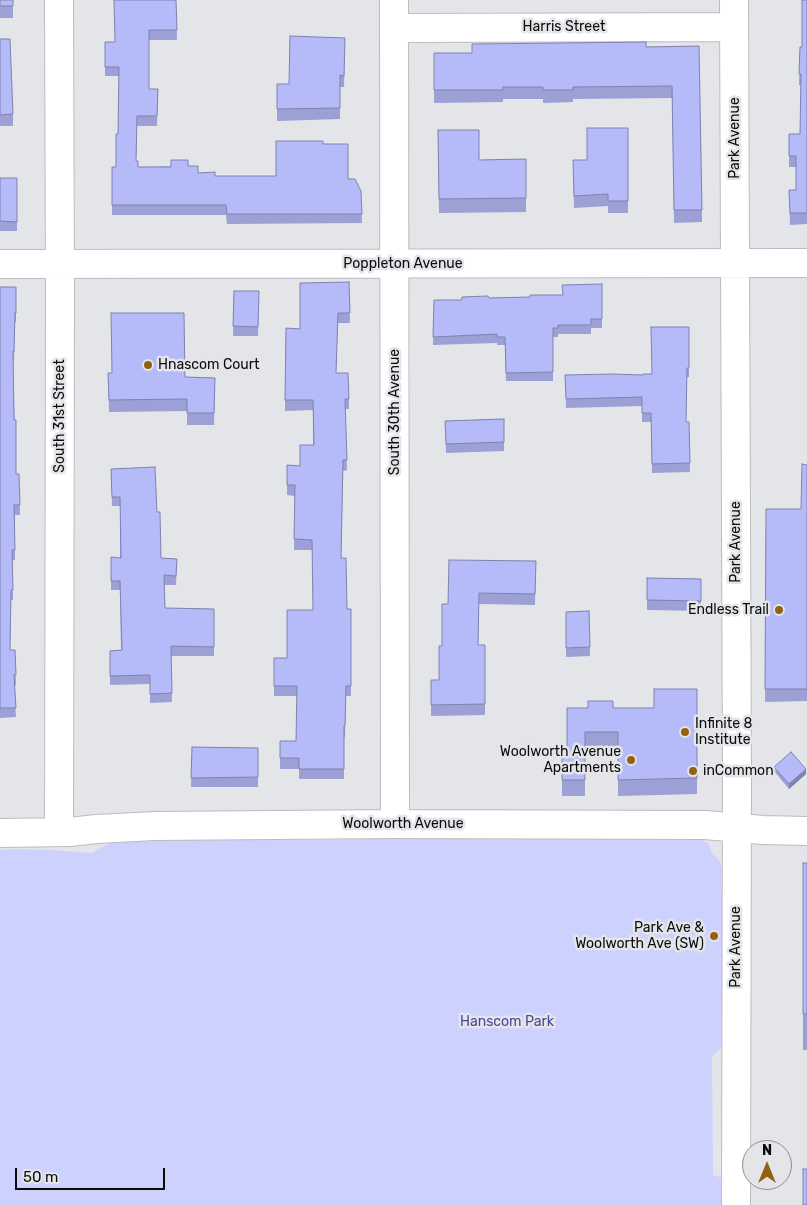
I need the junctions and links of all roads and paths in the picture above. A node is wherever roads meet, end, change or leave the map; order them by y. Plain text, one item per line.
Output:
1 (59, 0) edge
2 (394, 0) edge
3 (734, 0) edge
4 (734, 27) junction
5 (394, 28) junction
6 (807, 262) edge
7 (735, 263) junction
8 (0, 264) edge
9 (60, 264) junction
10 (394, 264) junction
11 (395, 824) junction
12 (737, 828) junction
13 (807, 830) edge
14 (59, 832) junction
15 (0, 833) edge
16 (736, 1205) edge

1 - 9 street, South 31st Street
2 - 5 street, South 30th Avenue
3 - 4 street, Park Avenue
4 - 5 street, Harris Street
4 - 7 street, Park Avenue
5 - 10 street, South 30th Avenue
6 - 7 street, Poppleton Avenue
7 - 10 street, Poppleton Avenue
7 - 12 street, Park Avenue
8 - 9 street, Poppleton Avenue
9 - 10 street, Poppleton Avenue
9 - 14 street, South 31st Street
10 - 11 street, South 30th Avenue
11 - 12 street, Woolworth Avenue
11 - 14 street, Woolworth Avenue
12 - 13 street, Woolworth Avenue
12 - 16 street, Park Avenue
14 - 15 street, Woolworth Avenue

